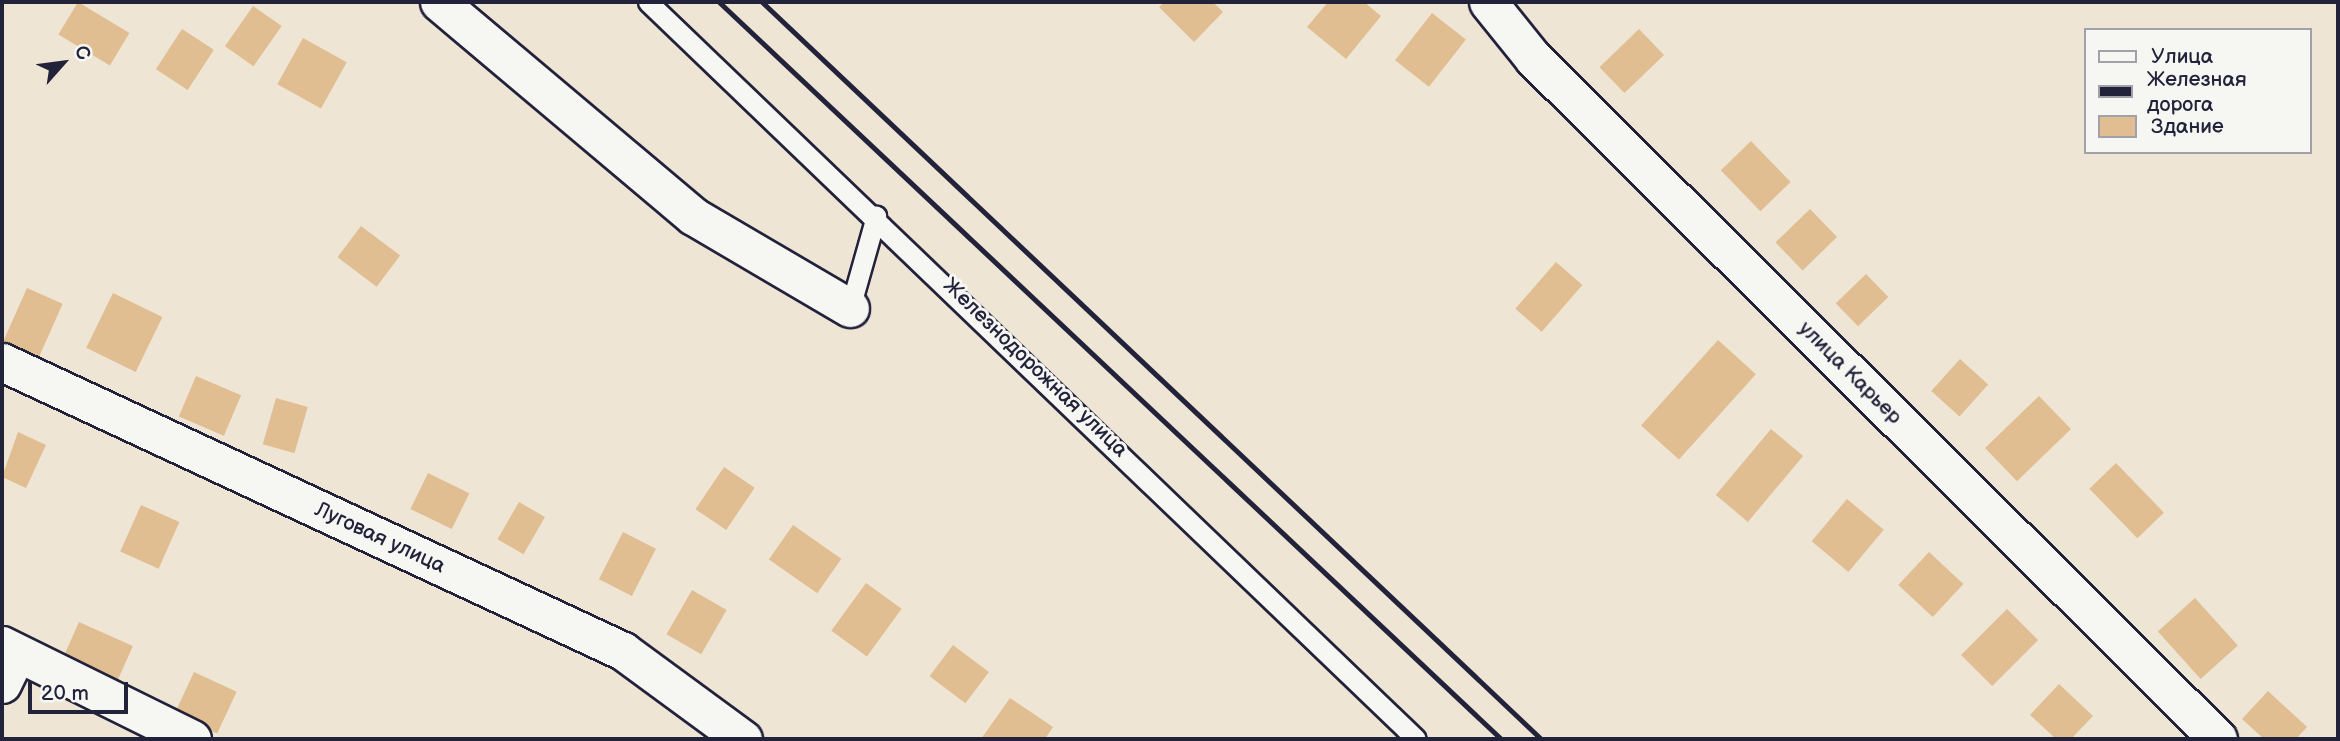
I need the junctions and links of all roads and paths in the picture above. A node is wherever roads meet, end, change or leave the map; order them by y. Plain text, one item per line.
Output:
1 (439, 2) edge
2 (649, 2) edge
3 (1488, 2) edge
4 (877, 216) junction
5 (850, 308) joint
6 (2, 362) edge
7 (7, 661) edge
8 (192, 739) edge
9 (743, 739) edge
10 (1416, 739) edge
11 (2218, 739) edge

1 - 5 street
2 - 4 lane, Железнодорожная улица
3 - 11 street, улица Карьер
4 - 5 lane
4 - 10 lane, Железнодорожная улица
6 - 9 street, Луговая улица
7 - 8 street

